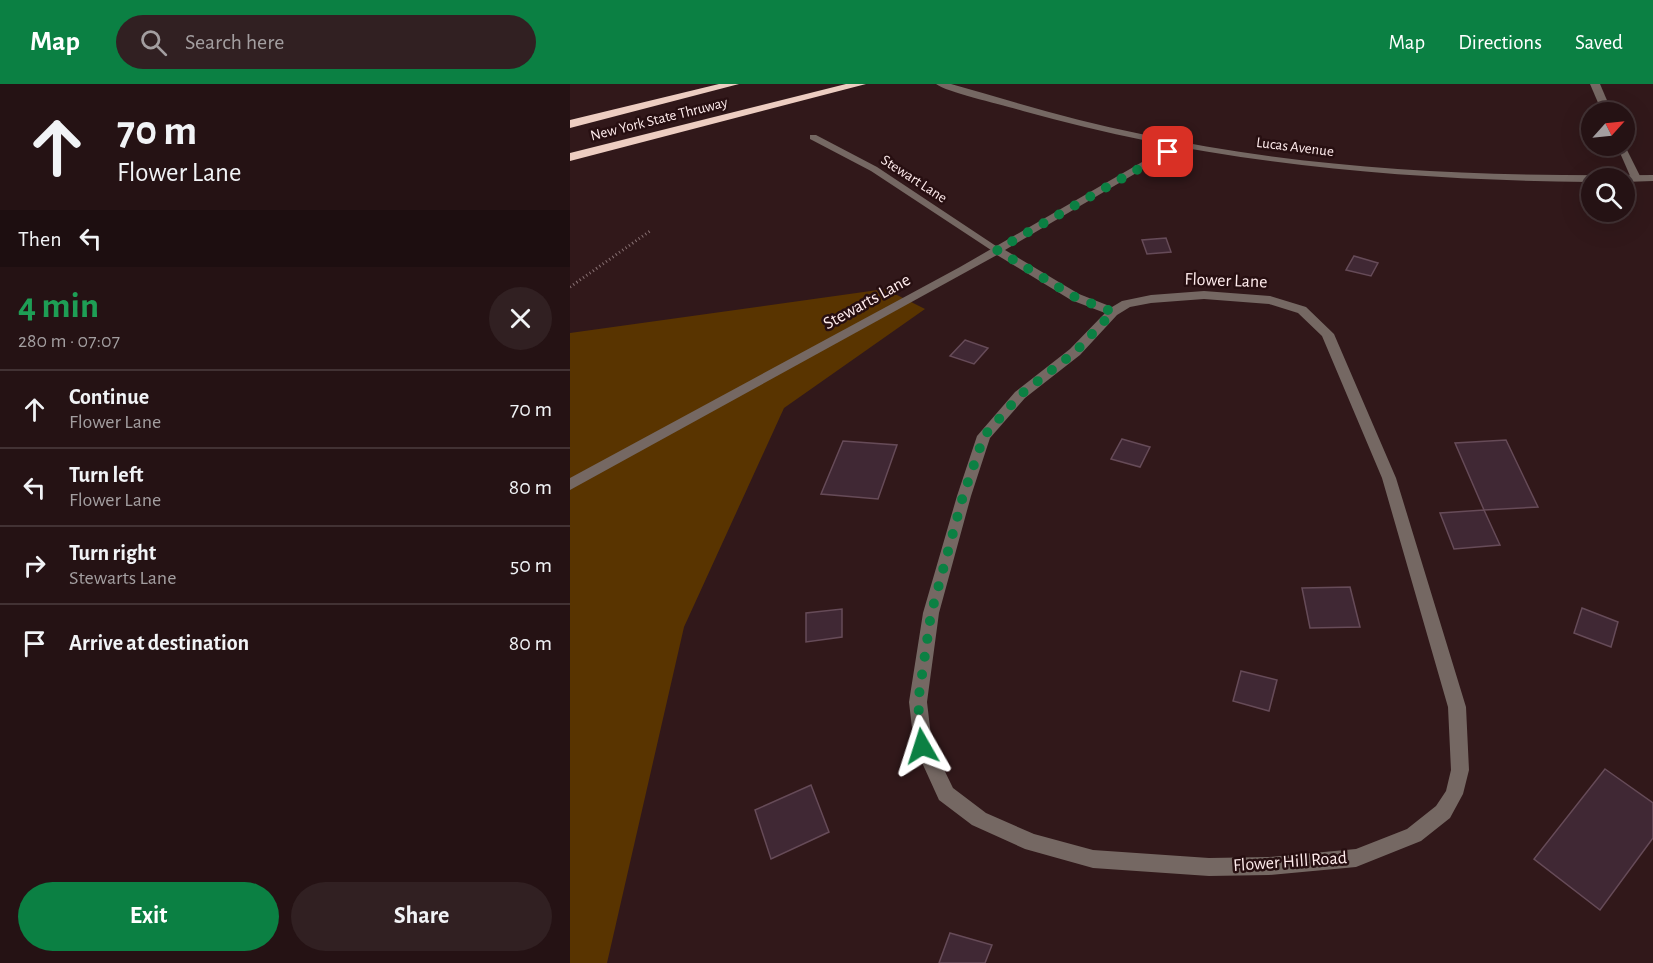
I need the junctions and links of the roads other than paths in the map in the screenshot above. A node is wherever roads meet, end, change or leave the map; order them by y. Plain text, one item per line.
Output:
1 (733, 84) edge
2 (860, 84) edge
3 (941, 84) edge
4 (1595, 84) edge
5 (1603, 102) edge
6 (570, 123) edge
7 (813, 137) dead end
8 (1179, 145) junction
9 (1626, 156) edge
10 (570, 158) edge
11 (1636, 178) junction
12 (1653, 178) edge
13 (997, 250) junction
14 (1113, 312) junction
15 (1328, 334) joint
16 (570, 485) edge
17 (963, 496) joint

1 - 6 highway, New York State Thruway
2 - 10 highway, New York State Thruway
3 - 8 street, Lucas Avenue
4 - 5 street
7 - 13 lane, Stewart Lane
8 - 11 street, Lucas Avenue
8 - 13 street, Stewarts Lane
9 - 11 street
11 - 12 street, Lucas Avenue
13 - 14 street
13 - 16 street, Stewarts Lane
14 - 15 street, Flower Lane
14 - 17 street, Flower Lane
15 - 17 street, Flower Hill Road

